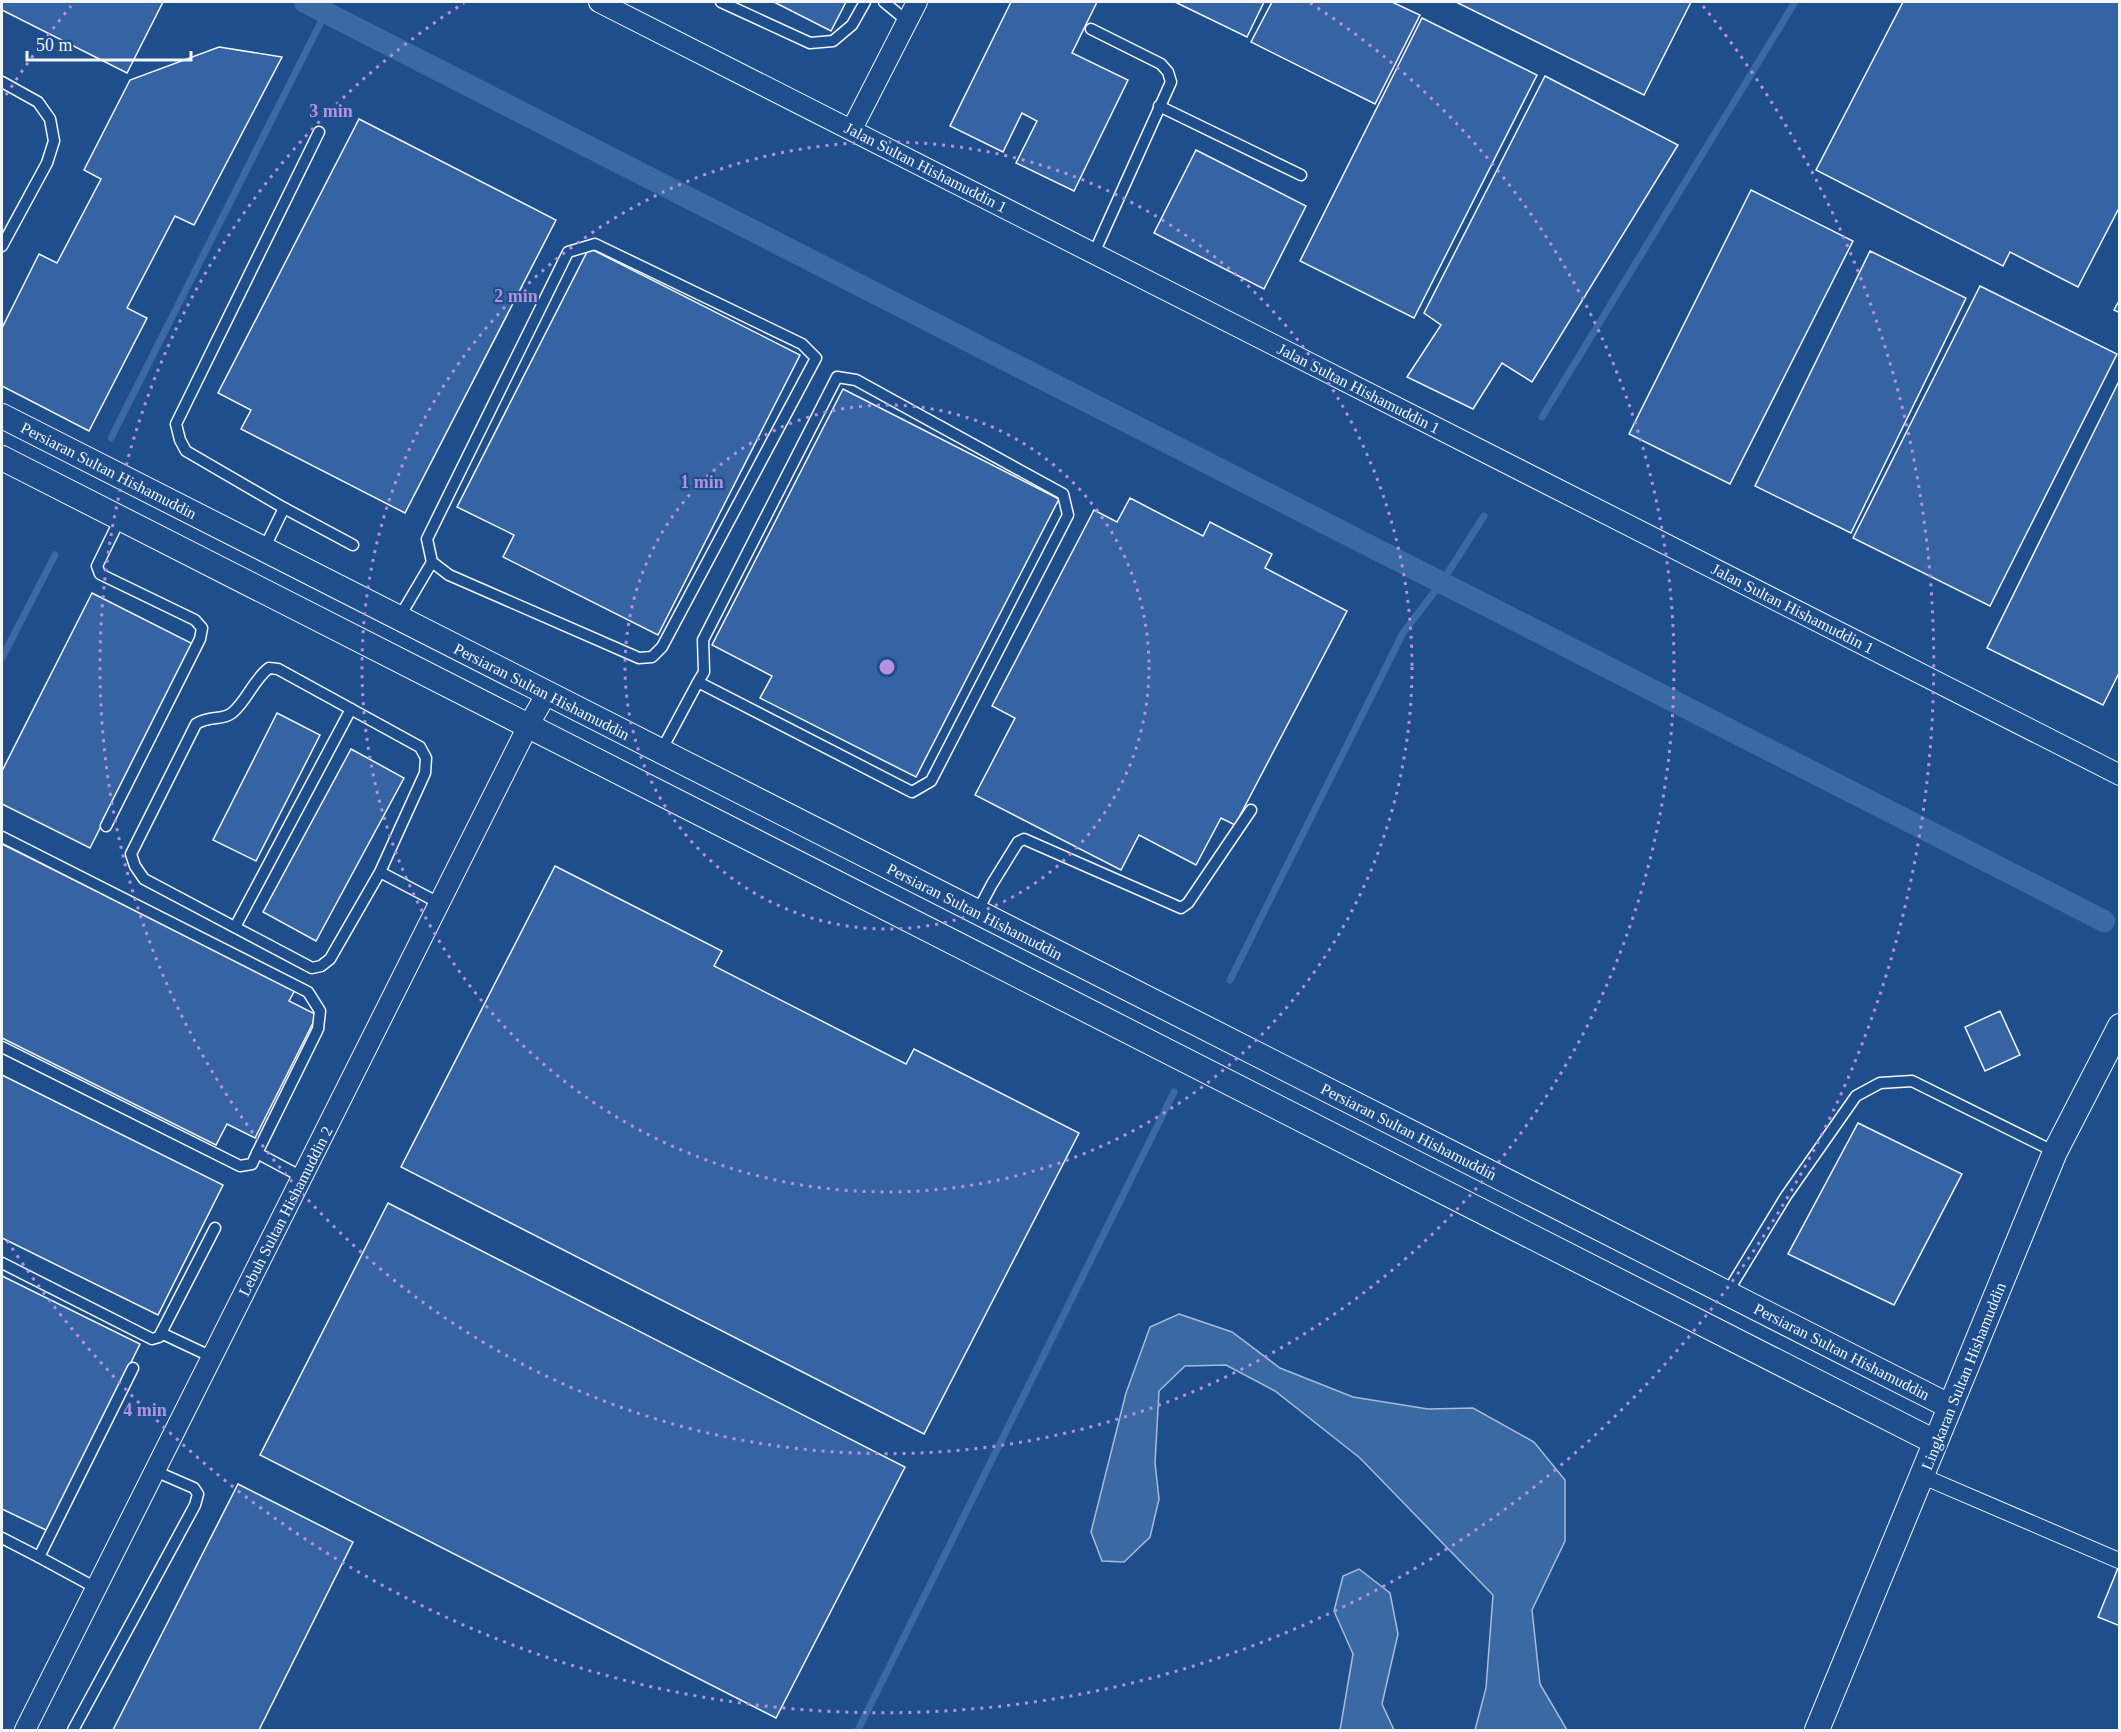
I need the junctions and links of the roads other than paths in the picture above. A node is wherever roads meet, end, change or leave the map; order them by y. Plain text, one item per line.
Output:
1 (599, 2) edge
2 (721, 2) edge
3 (865, 2) edge
4 (884, 2) edge
5 (917, 2) edge
6 (907, 21) junction
7 (1091, 29) dead end
8 (2, 82) edge
9 (1159, 106) junction
10 (852, 129) junction
11 (319, 132) dead end
12 (1301, 175) dead end
13 (2, 246) edge
14 (1094, 253) junction
15 (2, 418) edge
16 (2, 458) edge
17 (284, 508) junction
18 (120, 519) junction
19 (353, 545) dead end
20 (264, 549) junction
21 (432, 562) junction
22 (399, 618) junction
23 (698, 682) junction
24 (547, 693) junction
25 (351, 709) junction
26 (528, 726) junction
27 (660, 751) junction
28 (2120, 775) edge
29 (1251, 810) dead end
30 (106, 826) dead end
31 (2, 837) edge
32 (380, 872) junction
33 (439, 903) junction
34 (977, 912) junction
35 (235, 927) junction
36 (2120, 1026) edge
37 (2, 1047) edge
38 (2055, 1152) junction
39 (257, 1153) junction
40 (302, 1177) junction
41 (1543, 1200) junction
42 (215, 1228) dead end
43 (1527, 1234) junction
44 (2, 1263) edge
45 (1727, 1293) junction
46 (161, 1333) junction
47 (212, 1357) junction
48 (133, 1368) dead end
49 (1949, 1406) junction
50 (1935, 1442) junction
51 (155, 1471) junction
52 (1922, 1476) junction
53 (2, 1538) edge
54 (39, 1557) junction
55 (2120, 1561) edge
56 (96, 1588) junction
57 (24, 1731) edge
58 (73, 1731) edge
59 (1816, 1731) edge

1 - 10 street, Jalan Sultan Hishamuddin 1
2 - 3 lane
4 - 6 lane
5 - 6 street
6 - 10 street
7 - 9 lane
8 - 13 lane
9 - 12 lane
9 - 14 lane
10 - 14 street, Jalan Sultan Hishamuddin 1
11 - 17 lane
14 - 28 street, Jalan Sultan Hishamuddin 1
15 - 20 street, Persiaran Sultan Hishamuddin
16 - 18 street
17 - 19 lane
17 - 20 lane
18 - 26 street
18 - 30 lane
20 - 22 street, Persiaran Sultan Hishamuddin
21 - 21 lane
21 - 22 lane
22 - 24 street, Persiaran Sultan Hishamuddin
23 - 23 lane
23 - 27 lane
24 - 26 street, Lebuh Sultan Hishamuddin 2
24 - 27 street, Persiaran Sultan Hishamuddin
25 - 32 lane
25 - 35 lane
25 - 35 lane
26 - 33 street, Lebuh Sultan Hishamuddin 2
26 - 43 street
27 - 34 street, Persiaran Sultan Hishamuddin
29 - 34 lane
31 - 39 lane
32 - 33 lane
32 - 35 lane
33 - 40 street, Lebuh Sultan Hishamuddin 2
34 - 41 street, Persiaran Sultan Hishamuddin
36 - 38 street, Lingkaran Sultan Hishamuddin
37 - 39 lane
38 - 45 lane
38 - 49 street, Lingkaran Sultan Hishamuddin
39 - 40 lane
40 - 47 street, Lebuh Sultan Hishamuddin 2
41 - 43 street
41 - 45 street, Persiaran Sultan Hishamuddin
42 - 46 lane
43 - 50 street
44 - 46 lane
45 - 49 street, Persiaran Sultan Hishamuddin
46 - 47 lane
47 - 51 street, Lebuh Sultan Hishamuddin 2
48 - 54 lane
49 - 50 street, Lingkaran Sultan Hishamuddin
50 - 52 street, Lingkaran Sultan Hishamuddin
51 - 56 street, Lebuh Sultan Hishamuddin 2
51 - 58 lane
52 - 55 street
52 - 59 street, Lingkaran Sultan Hishamuddin
53 - 54 lane
54 - 56 lane
56 - 57 street, Lebuh Sultan Hishamuddin 2

